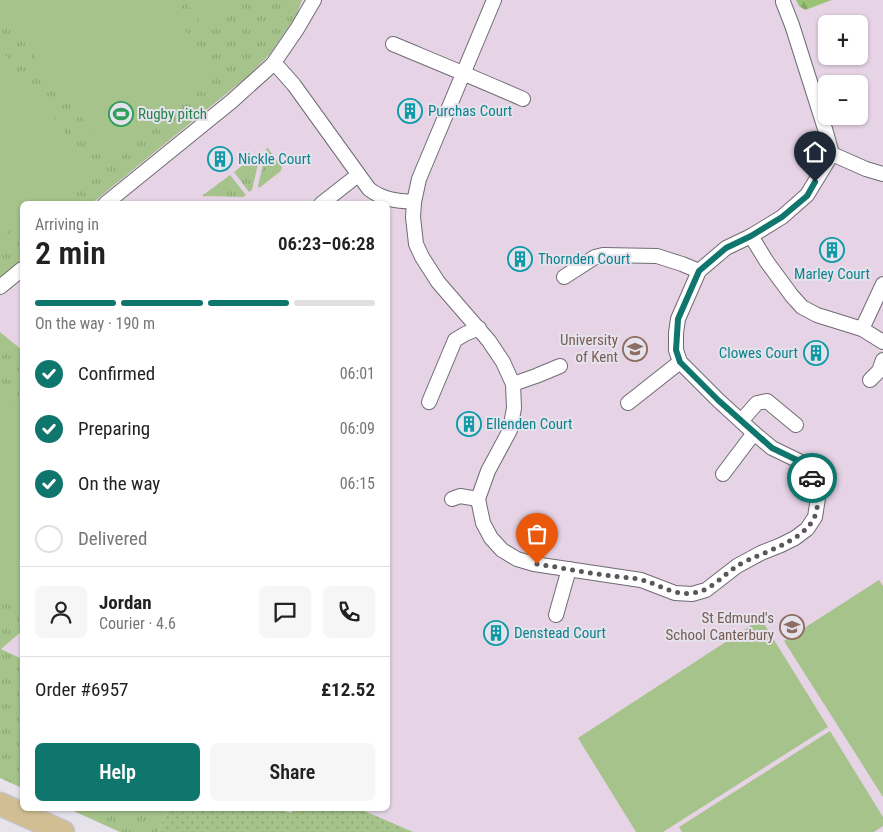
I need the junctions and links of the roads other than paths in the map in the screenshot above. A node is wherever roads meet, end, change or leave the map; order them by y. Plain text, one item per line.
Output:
1 (314, 0) edge
2 (494, 0) edge
3 (783, 0) edge
4 (393, 44) dead end
5 (273, 64) junction
6 (464, 74) junction
7 (523, 99) dead end
8 (832, 154) junction
9 (883, 174) edge
10 (358, 175) junction
11 (111, 201) edge
12 (325, 201) edge
13 (414, 202) junction
14 (751, 236) junction
15 (20, 271) edge
16 (699, 271) junction
17 (564, 277) dead end
18 (883, 284) edge
19 (0, 287) edge
20 (479, 328) junction
21 (862, 329) junction
22 (883, 342) edge
23 (883, 360) edge
24 (680, 362) junction
25 (560, 366) dead end
26 (870, 380) dead end
27 (513, 384) junction
28 (429, 402) dead end
29 (628, 402) dead end
30 (741, 421) junction
31 (796, 425) dead end
32 (754, 433) junction
33 (723, 474) dead end
34 (452, 499) dead end
35 (478, 499) junction
36 (569, 569) junction
37 (556, 615) dead end
38 (0, 804) edge
39 (63, 832) edge

1 - 5 street
2 - 6 street
3 - 8 street
4 - 6 street
5 - 10 street
5 - 11 street
6 - 7 street
6 - 13 street
8 - 9 street
8 - 14 street
10 - 12 street
10 - 13 street
13 - 20 street
14 - 16 street
14 - 21 street
15 - 19 street
16 - 17 street
16 - 24 street
18 - 21 street
20 - 27 street
20 - 28 street
21 - 22 street
23 - 26 street
24 - 29 street
24 - 30 street
25 - 27 street
27 - 35 street
30 - 31 street
30 - 32 street
32 - 33 street
32 - 36 street
34 - 35 street
35 - 36 street
36 - 37 street
38 - 39 main road

